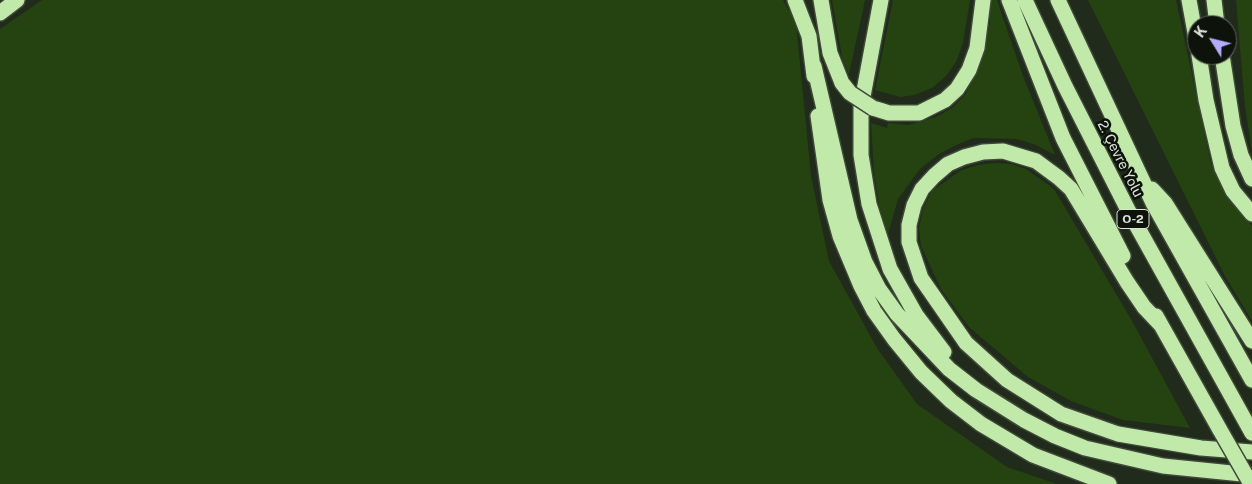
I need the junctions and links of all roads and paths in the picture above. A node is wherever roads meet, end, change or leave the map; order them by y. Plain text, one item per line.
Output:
1 (17, 0) edge
2 (796, 0) edge
3 (822, 0) edge
4 (881, 0) edge
5 (983, 0) edge
6 (1009, 0) edge
7 (1025, 0) edge
8 (1058, 0) edge
9 (1189, 0) edge
10 (1214, 0) edge
11 (0, 13) edge
12 (1192, 15) edge
13 (1216, 15) edge
14 (1201, 65) edge
15 (1224, 65) edge
16 (814, 66) junction
17 (1252, 179) edge
18 (1145, 182) junction
19 (1252, 214) edge
20 (1161, 325) junction
21 (1252, 341) edge
22 (1252, 380) edge
23 (1000, 405) junction
24 (1252, 432) edge
25 (1252, 452) edge
26 (1252, 475) edge
27 (1109, 484) edge
28 (1251, 484) edge

1 - 11 highway
2 - 16 highway
3 - 5 highway, bridge
4 - 23 highway
6 - 20 highway
7 - 24 highway, 2. Çevre Yolu / O-2
8 - 18 highway, 2. Çevre Yolu / O-2
9 - 12 highway
10 - 13 highway
14 - 19 highway
15 - 17 highway
16 - 23 highway
16 - 27 highway
18 - 21 highway
18 - 22 highway, 2. Çevre Yolu / O-2
20 - 25 highway
20 - 28 highway, bridge
23 - 26 highway

